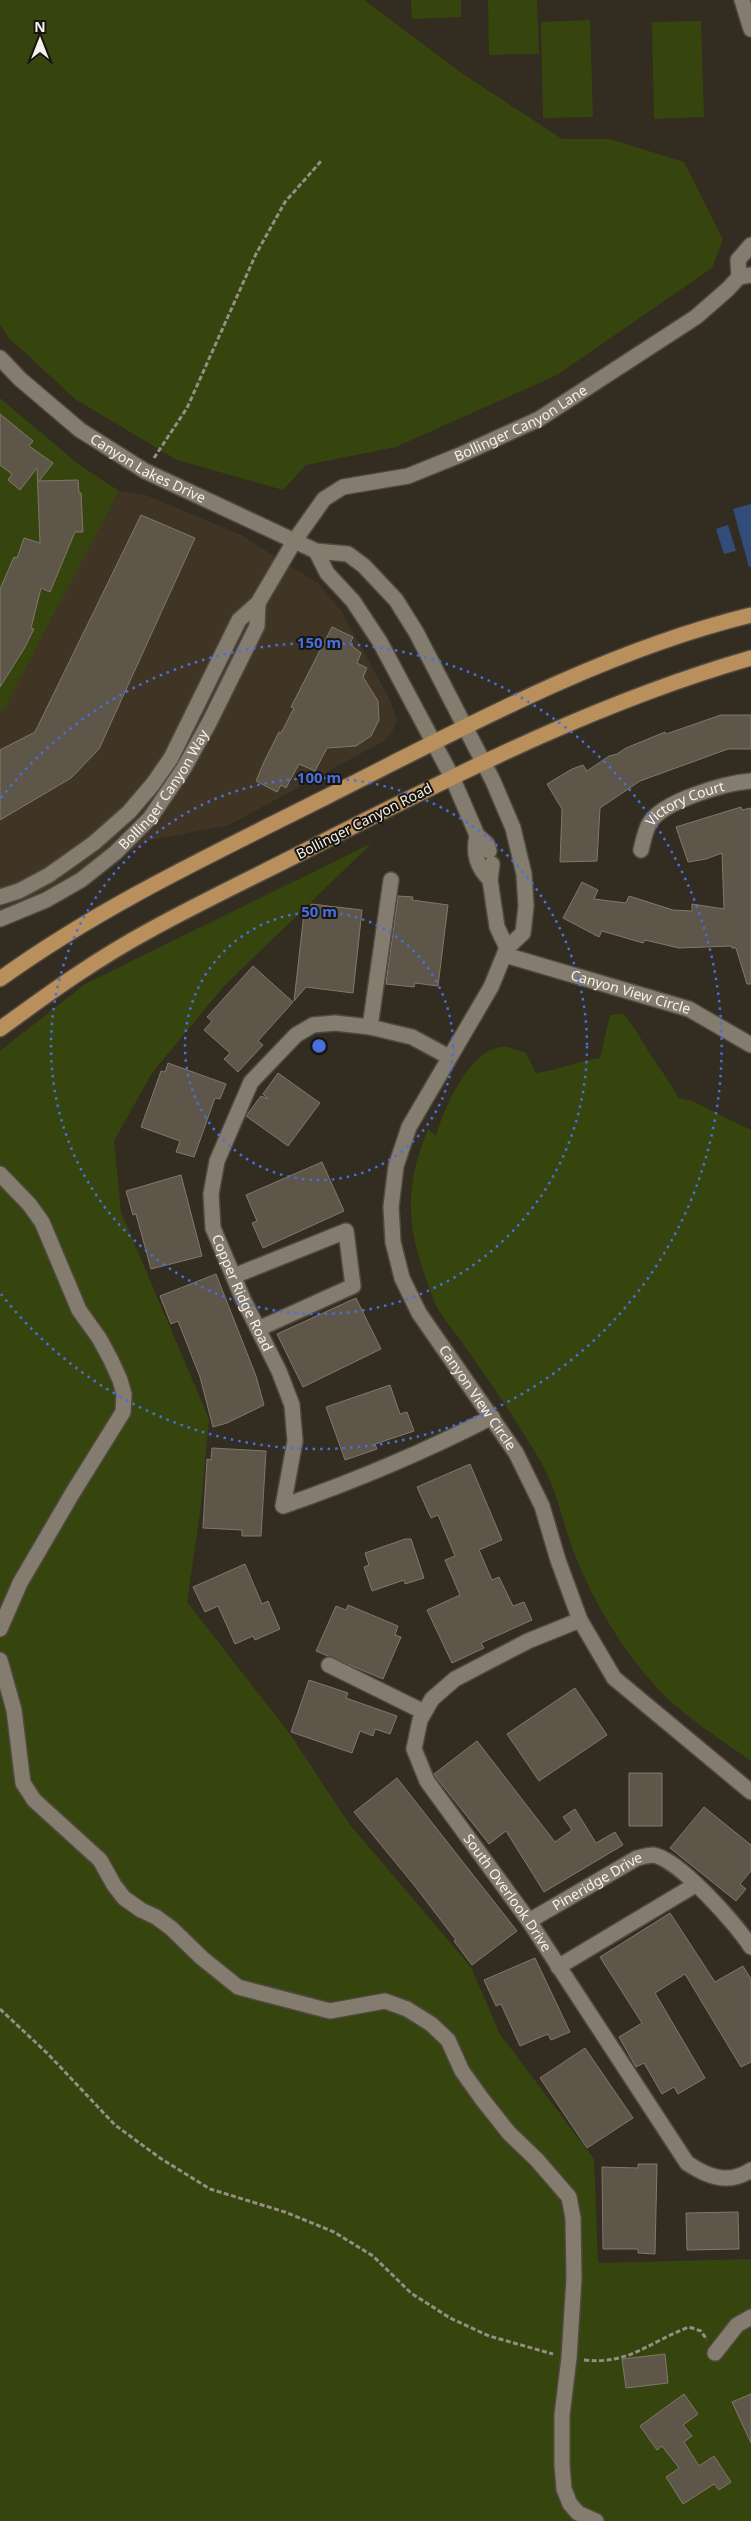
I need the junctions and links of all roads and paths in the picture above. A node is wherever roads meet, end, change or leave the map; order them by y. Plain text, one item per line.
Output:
1 (742, 0) edge
2 (751, 29) edge
3 (322, 160) dead end
4 (751, 245) edge
5 (745, 276) edge
6 (0, 358) edge
7 (145, 471) junction
8 (295, 540) junction
9 (316, 551) junction
10 (258, 603) junction
11 (751, 615) edge
12 (751, 658) edge
13 (466, 728) junction
14 (434, 743) junction
15 (483, 761) junction
16 (452, 777) junction
17 (751, 781) edge
18 (477, 835) junction
19 (640, 850) dead end
20 (390, 880) dead end
21 (490, 880) junction
22 (0, 897) edge
23 (0, 919) edge
24 (506, 951) junction
25 (0, 979) edge
26 (370, 1027) junction
27 (0, 1029) edge
28 (751, 1045) edge
29 (449, 1057) junction
30 (0, 1174) edge
31 (234, 1276) junction
32 (258, 1328) junction
33 (492, 1417) junction
34 (580, 1620) junction
35 (0, 1629) edge
36 (0, 1660) edge
37 (329, 1666) dead end
38 (424, 1712) junction
39 (751, 1792) edge
40 (695, 1885) junction
41 (529, 1921) junction
42 (751, 1947) edge
43 (558, 1967) junction
44 (0, 2009) edge
45 (751, 2170) edge
46 (751, 2317) edge
47 (715, 2353) joint
48 (569, 2358) junction
49 (596, 2521) edge

1 - 2 street
3 - 7 path
4 - 5 street, Bollinger Canyon Lane
5 - 8 street, Bollinger Canyon Lane
6 - 7 street, Canyon Lakes Drive
7 - 8 street, Canyon Lakes Drive
8 - 9 street, Canyon Lakes Drive
8 - 10 street, Bollinger Canyon Way
9 - 13 street, Canyon Lakes Drive
9 - 14 street
10 - 22 street, Bollinger Canyon Way
10 - 23 street, Bollinger Canyon Way
11 - 13 main road
12 - 15 main road, Bollinger Canyon Road
13 - 14 main road
13 - 15 street, Canyon Lakes Drive
14 - 16 street
14 - 25 main road
15 - 16 main road, Bollinger Canyon Road
15 - 24 street, Canyon View Circle
16 - 18 street
16 - 27 main road, Bollinger Canyon Road
17 - 19 street, Victory Court
18 - 21 street
18 - 21 street
20 - 26 street
21 - 24 street
24 - 28 street, Canyon View Circle
24 - 29 street, Canyon View Circle
26 - 29 street, Copper Ridge Road
26 - 31 street, Copper Ridge Road
29 - 33 street, Canyon View Circle
30 - 35 street
31 - 32 street, Copper Ridge Road
31 - 32 street
32 - 33 street, Copper Ridge Road
33 - 34 street, Canyon View Circle
34 - 38 street, South Overlook Drive
34 - 39 street, Canyon View Circle
36 - 48 street
37 - 38 street
38 - 41 street, South Overlook Drive
40 - 41 street, Pineridge Drive
40 - 42 street, Pineridge Drive
40 - 43 street
41 - 43 street, South Overlook Drive
43 - 45 street, South Overlook Drive
44 - 48 path
46 - 47 street
47 - 48 path
48 - 49 street

